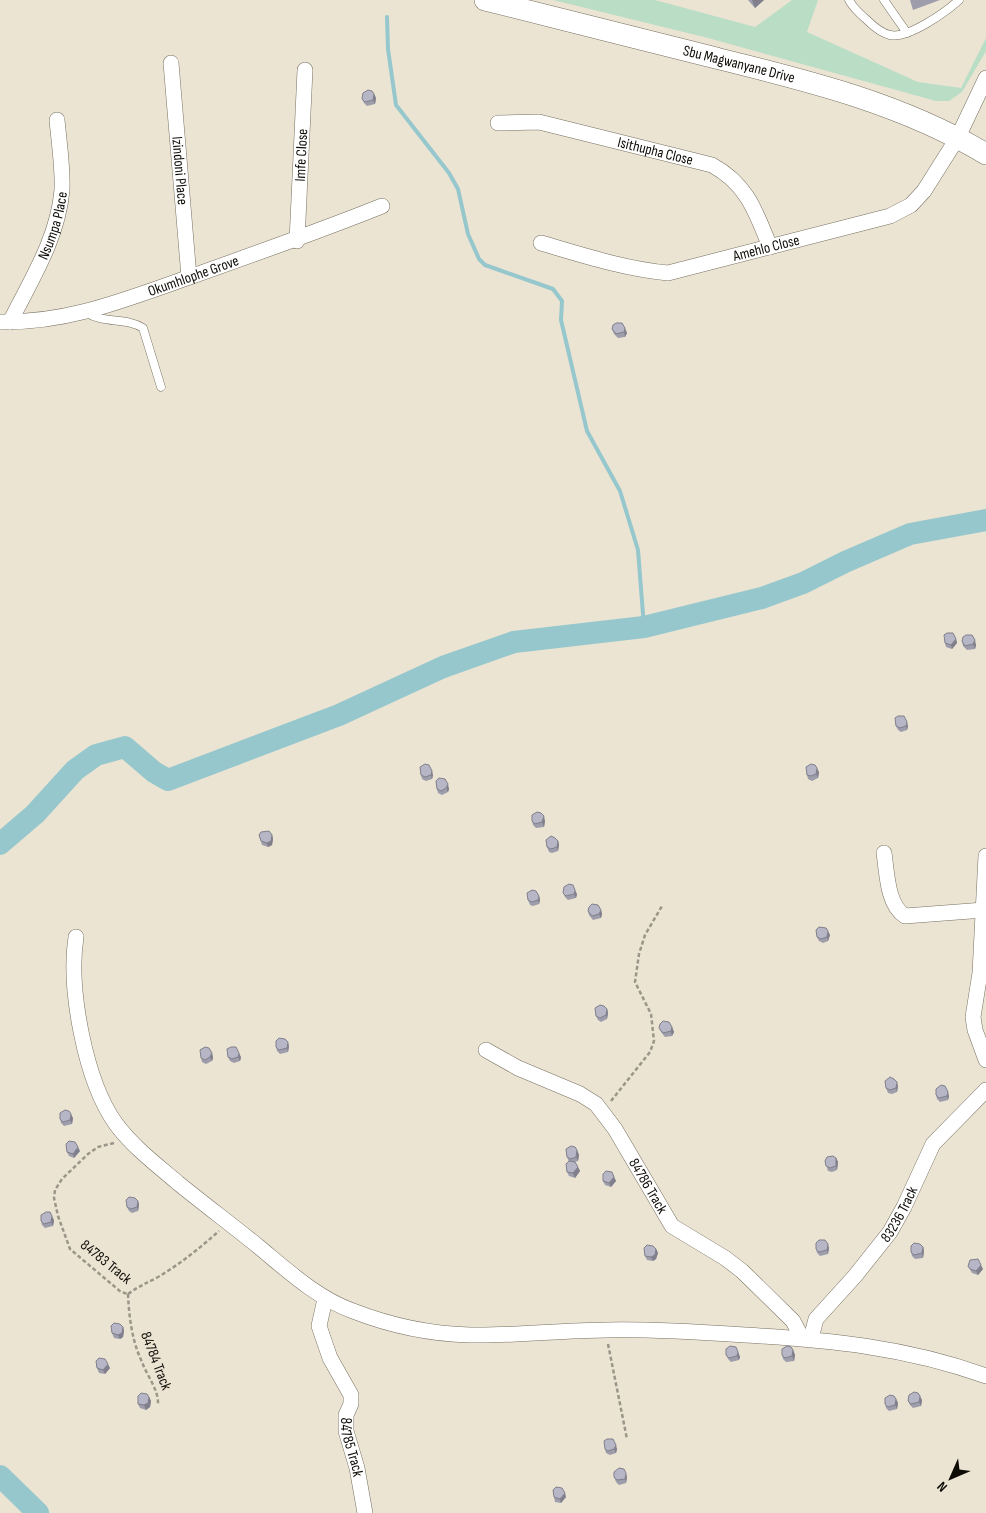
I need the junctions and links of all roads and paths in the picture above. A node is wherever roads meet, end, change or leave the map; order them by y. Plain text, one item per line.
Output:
1 (485, 0) edge
2 (849, 0) edge
3 (884, 0) edge
4 (959, 0) edge
5 (907, 33) junction
6 (170, 63) dead end
7 (305, 70) dead end
8 (986, 78) edge
9 (57, 120) dead end
10 (498, 123) dead end
11 (958, 137) junction
12 (986, 154) edge
13 (382, 206) dead end
14 (296, 240) junction
15 (541, 242) dead end
16 (770, 247) junction
17 (190, 277) junction
18 (87, 313) junction
19 (5, 322) edge
20 (161, 387) dead end
21 (884, 853) dead end
22 (986, 856) edge
23 (662, 906) dead end
24 (984, 910) junction
25 (76, 937) dead end
26 (486, 1050) dead end
27 (986, 1060) edge
28 (986, 1090) edge
29 (606, 1114) junction
30 (131, 1141) junction
31 (227, 1224) junction
32 (128, 1294) junction
33 (325, 1299) junction
34 (606, 1330) junction
35 (806, 1338) junction
36 (986, 1375) edge
37 (158, 1405) dead end
38 (627, 1439) dead end
39 (365, 1513) edge

1 - 11 main road, Sbu Magwanyane Drive
2 - 5 lane
3 - 5 lane
4 - 5 lane
6 - 17 street, Izindoni Place
7 - 14 street, Imfe Close
8 - 11 street, Amehlo Close
9 - 19 street, Nsumpa Place
10 - 16 street, Isithupha Close
11 - 12 main road, Sbu Magwanyane Drive
11 - 16 street, Amehlo Close
13 - 14 street, Okumhlophe Grove
14 - 17 street, Okumhlophe Grove
15 - 16 street, Amehlo Close
17 - 18 street, Okumhlophe Grove
18 - 19 street, Okumhlophe Grove
18 - 20 lane
21 - 24 street
22 - 24 street
23 - 29 path
24 - 27 street
25 - 30 street
26 - 29 street, 84786 Track
28 - 35 street, 83236 Track
29 - 35 street, 84786 Track
30 - 31 street
30 - 32 path, 84783 Track
31 - 32 path, 84783 Track
31 - 33 street
32 - 37 path, 84784 Track
33 - 34 street
33 - 39 street, 84785 Track
34 - 35 street
34 - 38 path
35 - 36 street

